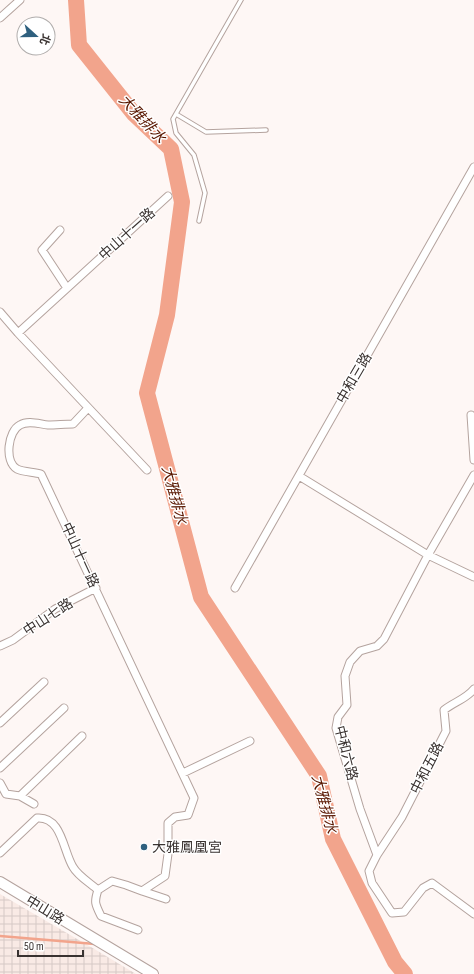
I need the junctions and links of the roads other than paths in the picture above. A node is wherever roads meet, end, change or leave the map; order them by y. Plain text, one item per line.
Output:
1 (20, 0) edge
2 (241, 0) edge
3 (0, 18) edge
4 (176, 114) junction
5 (266, 130) dead end
6 (474, 167) edge
7 (168, 196) dead end
8 (199, 220) dead end
9 (60, 230) dead end
10 (67, 288) junction
11 (0, 312) edge
12 (18, 333) junction
13 (88, 408) junction
14 (471, 415) dead end
15 (474, 460) edge
16 (147, 470) dead end
17 (474, 475) edge
18 (298, 476) junction
19 (428, 555) junction
20 (474, 577) edge
21 (96, 588) junction
22 (235, 588) dead end
23 (0, 646) edge
24 (44, 682) dead end
25 (474, 689) edge
26 (64, 708) dead end
27 (0, 723) edge
28 (82, 736) dead end
29 (250, 741) dead end
30 (0, 768) edge
31 (183, 773) junction
32 (0, 784) edge
33 (3, 796) edge
34 (20, 796) junction
35 (34, 804) dead end
36 (0, 853) edge
37 (377, 855) junction
38 (0, 882) edge
39 (98, 890) junction
40 (142, 891) junction
41 (166, 899) dead end
42 (474, 914) edge
43 (138, 930) dead end
44 (153, 974) edge

1 - 3 street
2 - 4 lane
4 - 5 lane
4 - 8 lane
6 - 18 street, 中和三路
7 - 10 street, 中山十一路
9 - 10 street
10 - 12 street, 中山十一路
11 - 12 street
12 - 13 street
13 - 16 street
13 - 21 street, 中山十一路
14 - 15 street
17 - 19 street, 中和六路
18 - 19 street
18 - 22 street, 中和三路
19 - 20 street
19 - 37 street, 中和六路
21 - 23 street, 中山七路
21 - 31 street, 中山十一路
24 - 27 street
25 - 37 street, 中和五路
26 - 30 street
28 - 34 street
29 - 31 street
31 - 40 street, 中山十一路
32 - 33 street
33 - 34 street
34 - 35 street
36 - 39 street
37 - 42 street
38 - 44 main road, 中山路
39 - 40 street
39 - 43 street
40 - 41 street

